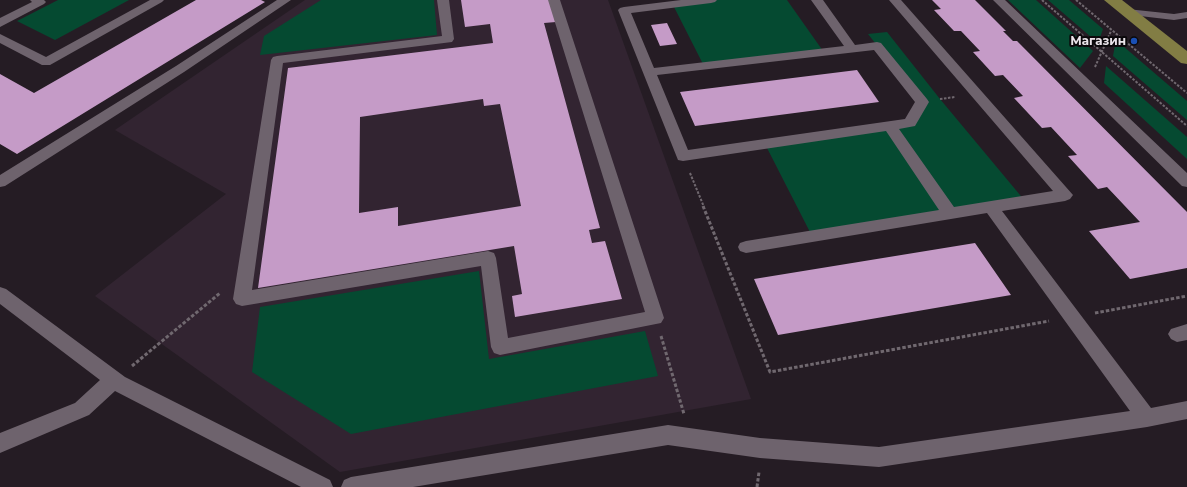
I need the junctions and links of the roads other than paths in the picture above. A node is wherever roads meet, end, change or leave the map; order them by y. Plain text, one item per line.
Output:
1 (158, 0) edge
2 (286, 0) edge
3 (443, 0) edge
4 (554, 0) edge
5 (711, 0) edge
6 (817, 0) edge
7 (895, 0) edge
8 (999, 0) edge
9 (1112, 0) edge
10 (40, 1) edge
11 (621, 5) edge
12 (1127, 12) junction
13 (1187, 15) edge
14 (0, 23) edge
15 (0, 38) edge
16 (851, 48) junction
17 (1187, 59) edge
18 (650, 72) junction
19 (890, 127) junction
20 (0, 182) edge
21 (1187, 182) edge
22 (991, 207) junction
23 (950, 214) junction
24 (746, 247) dead end
25 (0, 294) edge
26 (114, 380) junction
27 (1187, 410) edge
28 (1147, 418) junction
29 (0, 443) edge
30 (323, 487) edge
31 (351, 487) edge

1 - 15 lane
2 - 20 lane
3 - 4 lane
5 - 11 lane
6 - 16 lane
7 - 22 lane
8 - 21 lane
9 - 12 main road
10 - 14 lane
11 - 18 lane
12 - 13 lane
12 - 17 main road
16 - 18 lane
16 - 19 lane
18 - 19 lane
19 - 23 lane
22 - 23 lane
22 - 28 lane
23 - 24 lane
25 - 26 lane
26 - 29 lane
26 - 30 lane
27 - 28 lane
28 - 31 lane

